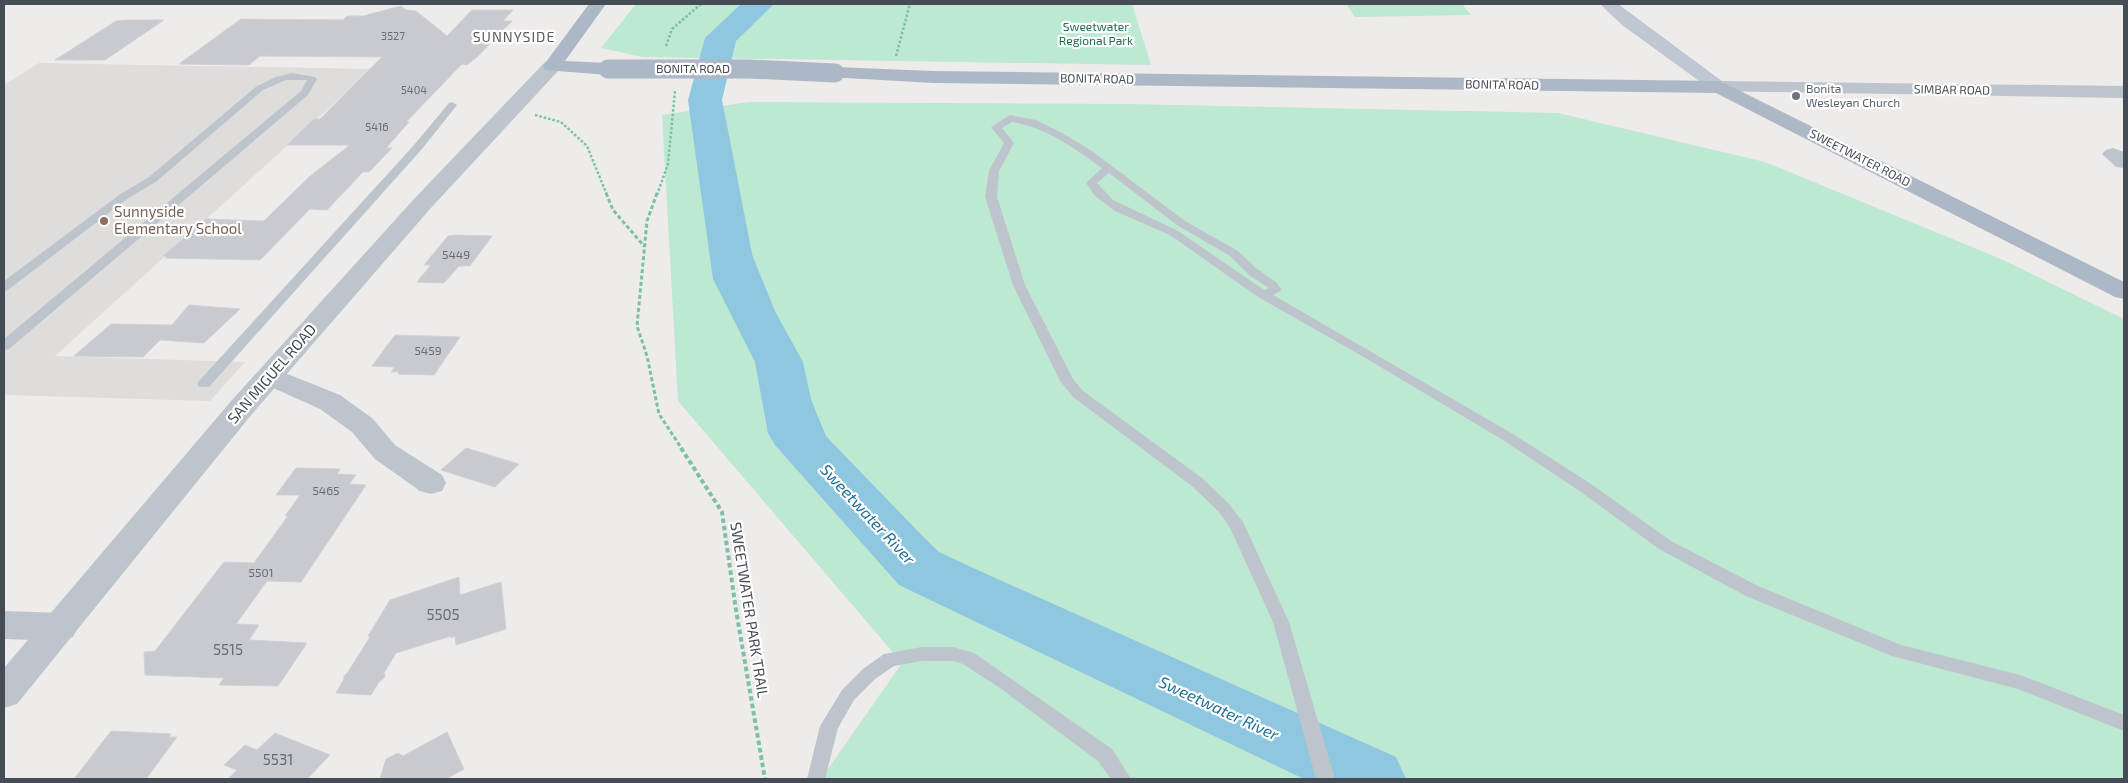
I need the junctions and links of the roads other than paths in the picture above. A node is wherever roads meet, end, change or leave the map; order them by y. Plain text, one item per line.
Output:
1 (598, 4) edge
2 (1608, 4) edge
3 (552, 66) junction
4 (1661, 87) junction
5 (1720, 87) junction
6 (2124, 92) edge
7 (452, 105) dead end
8 (1781, 118) junction
9 (1108, 168) junction
10 (4, 287) edge
11 (2124, 292) edge
12 (1262, 294) junction
13 (4, 346) edge
14 (270, 376) junction
15 (204, 384) dead end
16 (431, 483) dead end
17 (4, 625) edge
18 (61, 627) junction
19 (4, 693) edge
20 (2124, 723) edge
21 (816, 779) edge
22 (1122, 779) edge
23 (1325, 779) edge

1 - 3 main road
2 - 5 main road, SWEETWATER ROAD
3 - 4 main road, BONITA ROAD, bridge
3 - 14 street, SAN MIGUEL ROAD
4 - 5 main road, BONITA ROAD
4 - 8 main road
5 - 6 street, SIMBAR ROAD
5 - 8 main road, SWEETWATER ROAD
7 - 15 lane
8 - 11 main road, SWEETWATER ROAD
9 - 12 lane
9 - 12 lane
9 - 23 lane
10 - 13 lane
12 - 20 lane
14 - 16 street
14 - 18 street, SAN MIGUEL ROAD
17 - 18 street
18 - 19 street, SAN MIGUEL ROAD
21 - 22 lane

